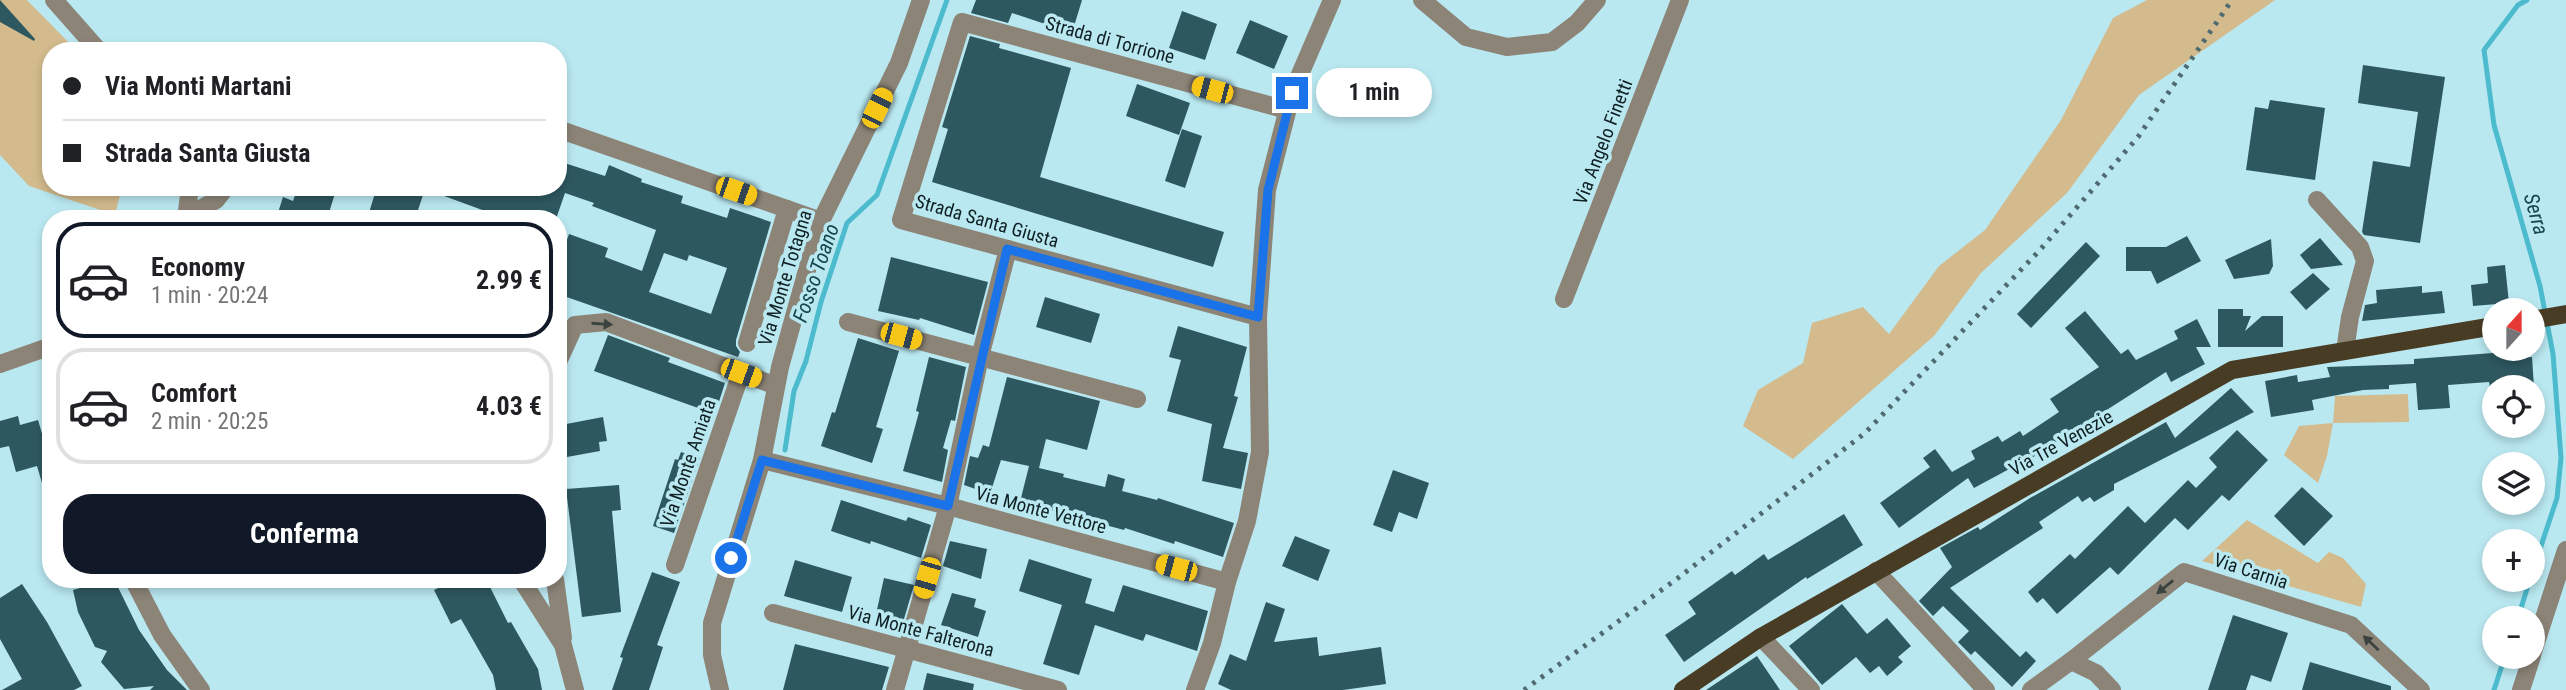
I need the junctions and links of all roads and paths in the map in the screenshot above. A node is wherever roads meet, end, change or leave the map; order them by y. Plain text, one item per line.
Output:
1 (54, 0) edge
2 (921, 0) edge
3 (1332, 0) edge
4 (1422, 0) edge
5 (1597, 0) edge
6 (1680, 0) edge
7 (962, 22) joint
8 (91, 42) edge
9 (1287, 110) junction
10 (567, 132) edge
11 (219, 196) edge
12 (2317, 200) dead end
13 (787, 209) junction
14 (200, 210) edge
15 (821, 221) junction
16 (1007, 249) junction
17 (1564, 299) dead end
18 (2566, 314) edge
19 (1258, 317) junction
20 (2545, 318) edge
21 (848, 322) dead end
22 (2482, 328) edge
23 (567, 342) edge
24 (747, 343) dead end
25 (42, 349) edge
26 (2345, 351) junction
27 (981, 357) junction
28 (0, 364) edge
29 (741, 373) junction
30 (776, 386) junction
31 (1137, 400) dead end
32 (762, 460) junction
33 (948, 506) junction
34 (2566, 550) edge
35 (675, 565) dead end
36 (1876, 571) junction
37 (1227, 582) junction
38 (138, 588) edge
39 (527, 588) edge
40 (556, 588) edge
41 (773, 613) dead end
42 (2545, 615) edge
43 (1761, 636) junction
44 (564, 645) junction
45 (906, 649) junction
46 (2071, 662) junction
47 (2528, 669) edge
48 (201, 690) edge
49 (575, 690) edge
50 (720, 690) edge
51 (895, 690) edge
52 (1058, 690) edge
53 (1195, 690) edge
54 (1683, 690) edge
55 (1811, 690) edge
56 (1986, 690) edge
57 (2031, 690) edge
58 (2112, 690) edge
59 (2421, 690) edge
60 (2521, 690) edge

1 - 8 street
2 - 15 street, Via Monte Totagna
3 - 9 street
4 - 5 street
6 - 17 street, Via Angelo Finetti
7 - 9 street, Strada di Torrione
7 - 16 street, Strada Santa Giusta
9 - 19 street
10 - 13 street
11 - 14 street
12 - 26 street
13 - 15 street
13 - 24 street
15 - 30 street, Via Monte Totagna
16 - 19 street, Strada Santa Giusta
16 - 27 street
18 - 20 main road
19 - 37 street
21 - 27 street
22 - 26 main road, Via Tre Venezie
23 -> 29 street
25 - 28 street
26 - 36 main road, Via Tre Venezie
27 - 31 street
27 - 33 street
29 - 30 street
29 - 35 street, Via Monte Amiata
30 - 32 street, Via Monte Totagna
32 - 33 street, Via Monte Vettore
32 - 50 street, Via Monte Totagna
33 - 37 street, Via Monte Vettore
33 - 45 street
34 - 42 street
36 - 43 main road, Via Tre Venezie
36 - 56 street
37 - 53 street
38 - 48 street
39 - 44 street
40 - 44 street
41 - 45 street, Via Monte Falterona
43 - 54 main road, Via Tre Venezie
43 - 55 street
44 - 49 street
45 - 51 street
45 - 52 street, Via Monte Falterona
46 - 57 street, Via Carnia
46 - 58 street
59 -> 46 street, Via Carnia
47 - 60 street

